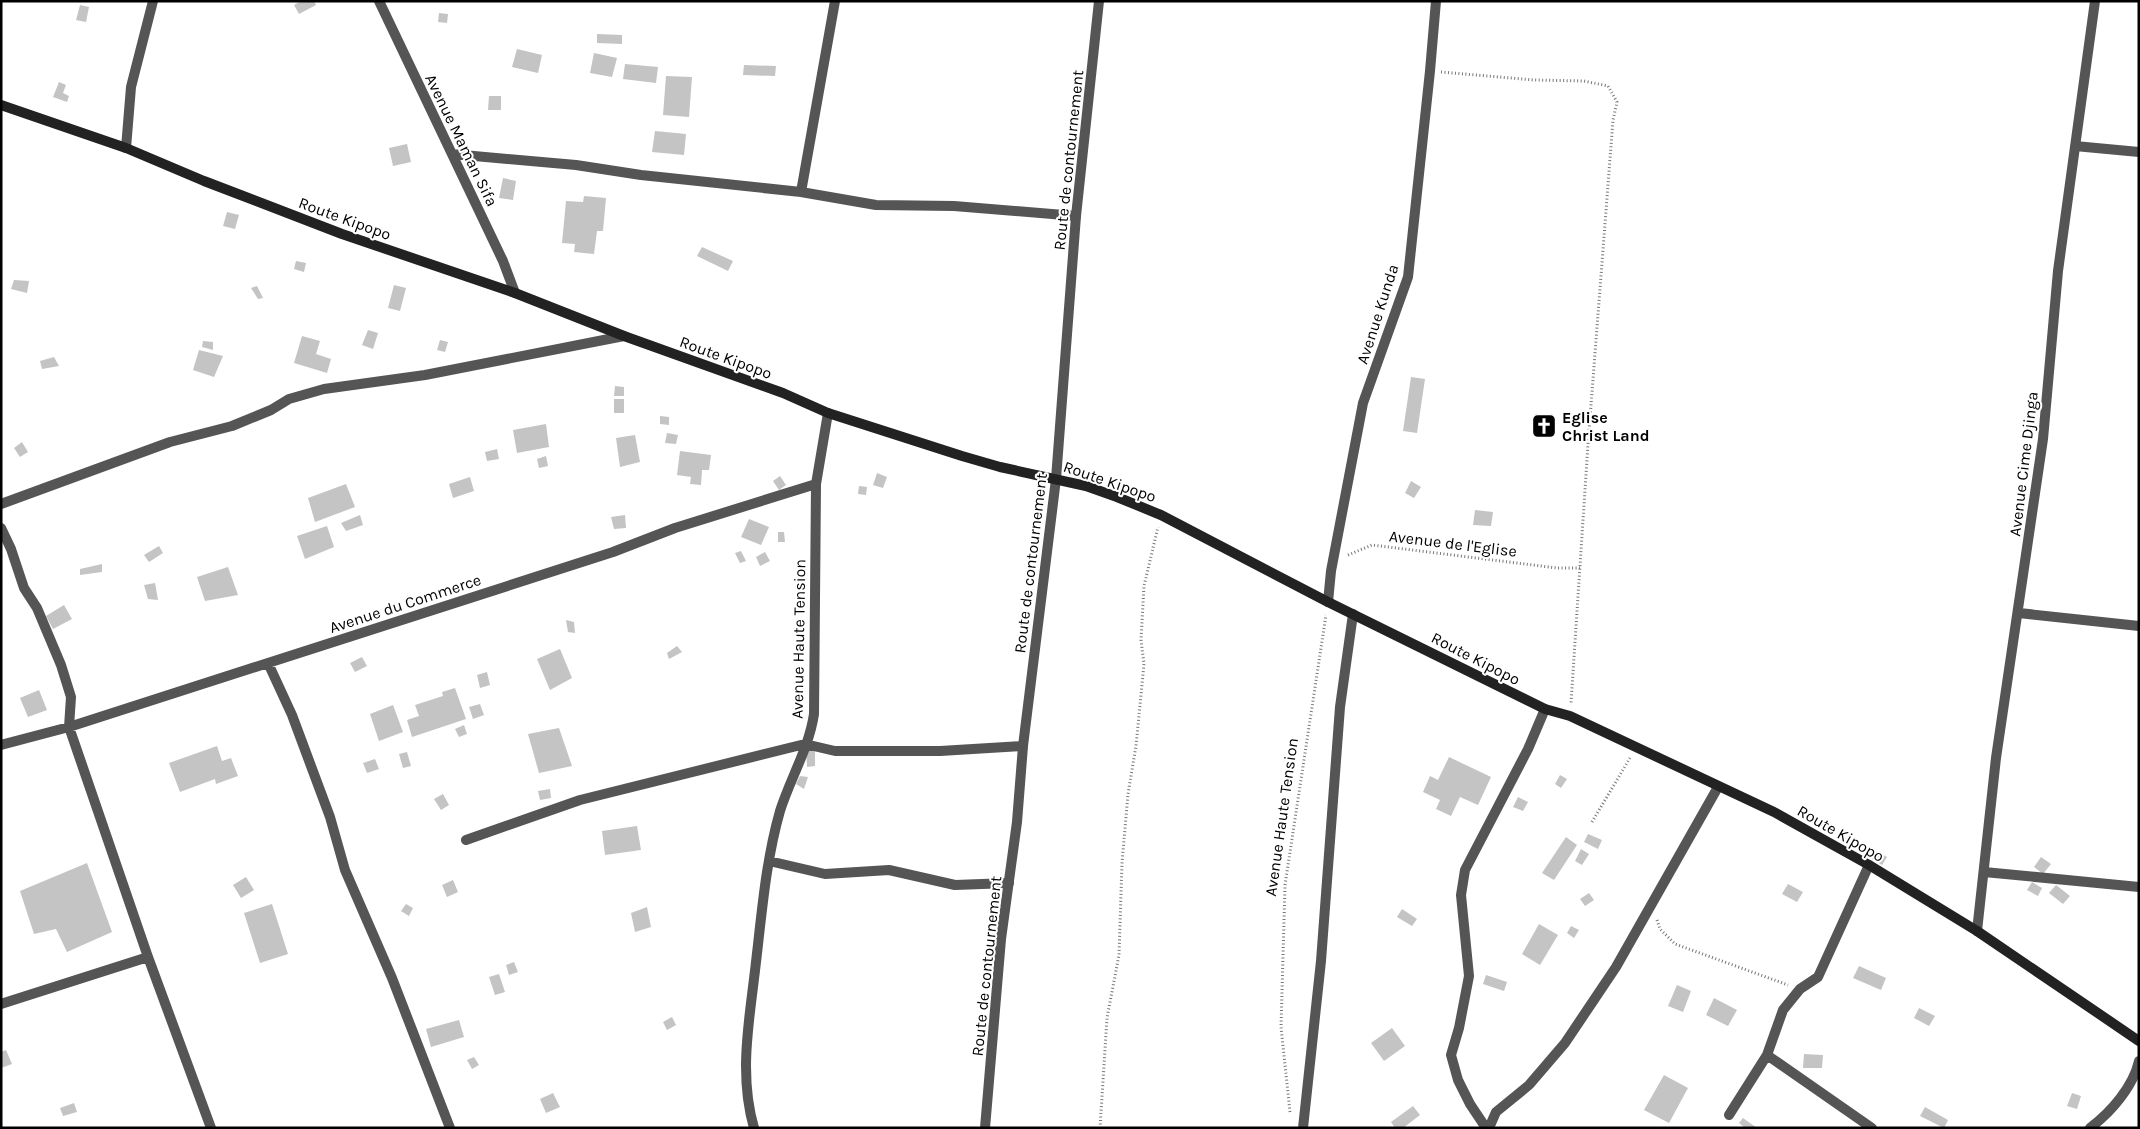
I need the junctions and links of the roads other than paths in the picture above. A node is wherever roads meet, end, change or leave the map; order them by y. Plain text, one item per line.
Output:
1 (153, 1) edge
2 (379, 1) edge
3 (835, 1) edge
4 (1098, 1) edge
5 (1436, 1) edge
6 (2095, 1) edge
7 (1, 105) edge
8 (2076, 146) junction
9 (126, 148) junction
10 (2139, 152) edge
11 (452, 154) junction
12 (801, 192) junction
13 (1076, 216) junction
14 (515, 293) junction
15 (624, 336) junction
16 (828, 413) junction
17 (1056, 478) junction
18 (816, 484) junction
19 (1, 504) edge
20 (1, 528) edge
21 (1328, 602) junction
22 (2018, 613) junction
23 (1354, 614) junction
24 (2139, 626) edge
25 (268, 663) junction
26 (1544, 709) junction
27 (70, 727) junction
28 (805, 744) junction
29 (1, 745) edge
30 (1023, 746) junction
31 (1718, 787) junction
32 (466, 840) dead end
33 (768, 861) junction
34 (1869, 865) junction
35 (1984, 872) junction
36 (1009, 883) junction
37 (2139, 887) edge
38 (1977, 931) junction
39 (148, 957) junction
40 (1, 1004) edge
41 (2139, 1041) edge
42 (1767, 1055) junction
43 (2139, 1061) edge
44 (1729, 1115) dead end
45 (211, 1128) edge
46 (450, 1128) edge
47 (754, 1128) edge
48 (985, 1128) edge
49 (1303, 1128) edge
50 (1488, 1128) edge
51 (1872, 1128) edge
52 (2090, 1128) edge

1 - 9 street
2 - 11 street, Avenue Maman Sifa
3 - 12 street
4 - 13 street, Route de contournement
5 - 21 street, Avenue Kunda
6 - 8 street, Avenue Cime Djinga
7 - 9 main road, Route Kipopo
8 - 10 street
8 - 22 street, Avenue Cime Djinga
9 - 14 main road, Route Kipopo
11 - 12 street
11 - 14 street, Avenue Maman Sifa
12 - 13 street
13 - 17 street, Route de contournement
14 - 15 main road, Route Kipopo
15 - 16 main road, Route Kipopo
15 - 19 street
16 - 17 main road, Route Kipopo
16 - 18 street, Avenue Haute Tension
17 - 21 main road, Route Kipopo
17 - 30 street, Route de contournement
18 - 25 street, Avenue du Commerce
18 - 28 street, Avenue Haute Tension
20 - 27 street
21 - 23 main road, Route Kipopo
22 - 24 street
22 - 35 street, Avenue Cime Djinga
23 - 26 main road, Route Kipopo
23 - 49 street
25 - 27 street, Avenue du Commerce
25 - 46 street
26 - 31 main road, Route Kipopo
26 - 50 street
27 - 29 street, Avenue du Commerce
27 - 39 street
28 - 30 street
28 - 32 street
28 - 33 street, Avenue Haute Tension
30 - 36 street, Route de contournement
31 - 34 main road, Route Kipopo
31 - 50 street
33 - 36 street
33 - 47 street, Avenue Haute Tension
34 - 38 main road, Route Kipopo
34 - 42 street
35 - 37 street
35 - 38 street, Avenue Cime Djinga
36 - 48 street, Route de contournement
38 - 41 main road, Route Kipopo
39 - 40 street
39 - 45 street
42 - 44 street
42 - 51 street
43 - 52 street

